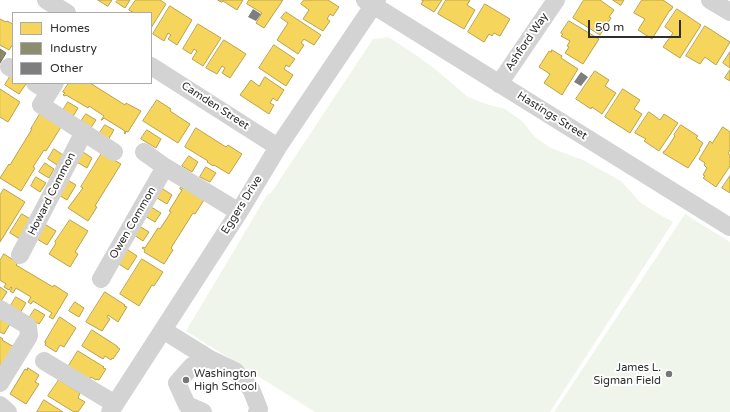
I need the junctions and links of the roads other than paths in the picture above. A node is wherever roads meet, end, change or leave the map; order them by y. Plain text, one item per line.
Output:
1 (46, 0) edge
2 (556, 0) edge
3 (710, 0) edge
4 (372, 2) edge
5 (65, 12) edge
6 (730, 12) edge
7 (152, 67) edge
8 (499, 84) junction
9 (46, 86) edge
10 (84, 132) junction
11 (278, 147) junction
12 (114, 152) dead end
13 (144, 152) dead end
14 (165, 167) junction
15 (239, 212) junction
16 (730, 227) edge
17 (20, 255) dead end
18 (101, 279) dead end
19 (0, 309) edge
20 (163, 330) junction
21 (208, 358) junction
22 (44, 361) dead end
23 (0, 383) edge
24 (0, 404) edge
25 (113, 408) edge
26 (8, 412) edge
27 (203, 412) edge
28 (257, 412) edge

1 - 5 street
2 - 8 street, Ashford Way
3 - 6 street
4 - 8 street, Hastings Street
4 - 11 street, Eggers Drive
7 - 11 street, Camden Street
8 - 16 street, Hastings Street
9 - 10 street
10 - 12 street
10 - 17 street, Howard Common
11 - 15 street, Eggers Drive
13 - 14 street
14 - 15 street
14 - 18 street, Owen Common
15 - 20 street, Eggers Drive
19 - 23 street
20 - 21 street
20 - 25 street, Eggers Drive
21 - 27 street
21 - 28 street
22 - 25 street
24 - 26 street

